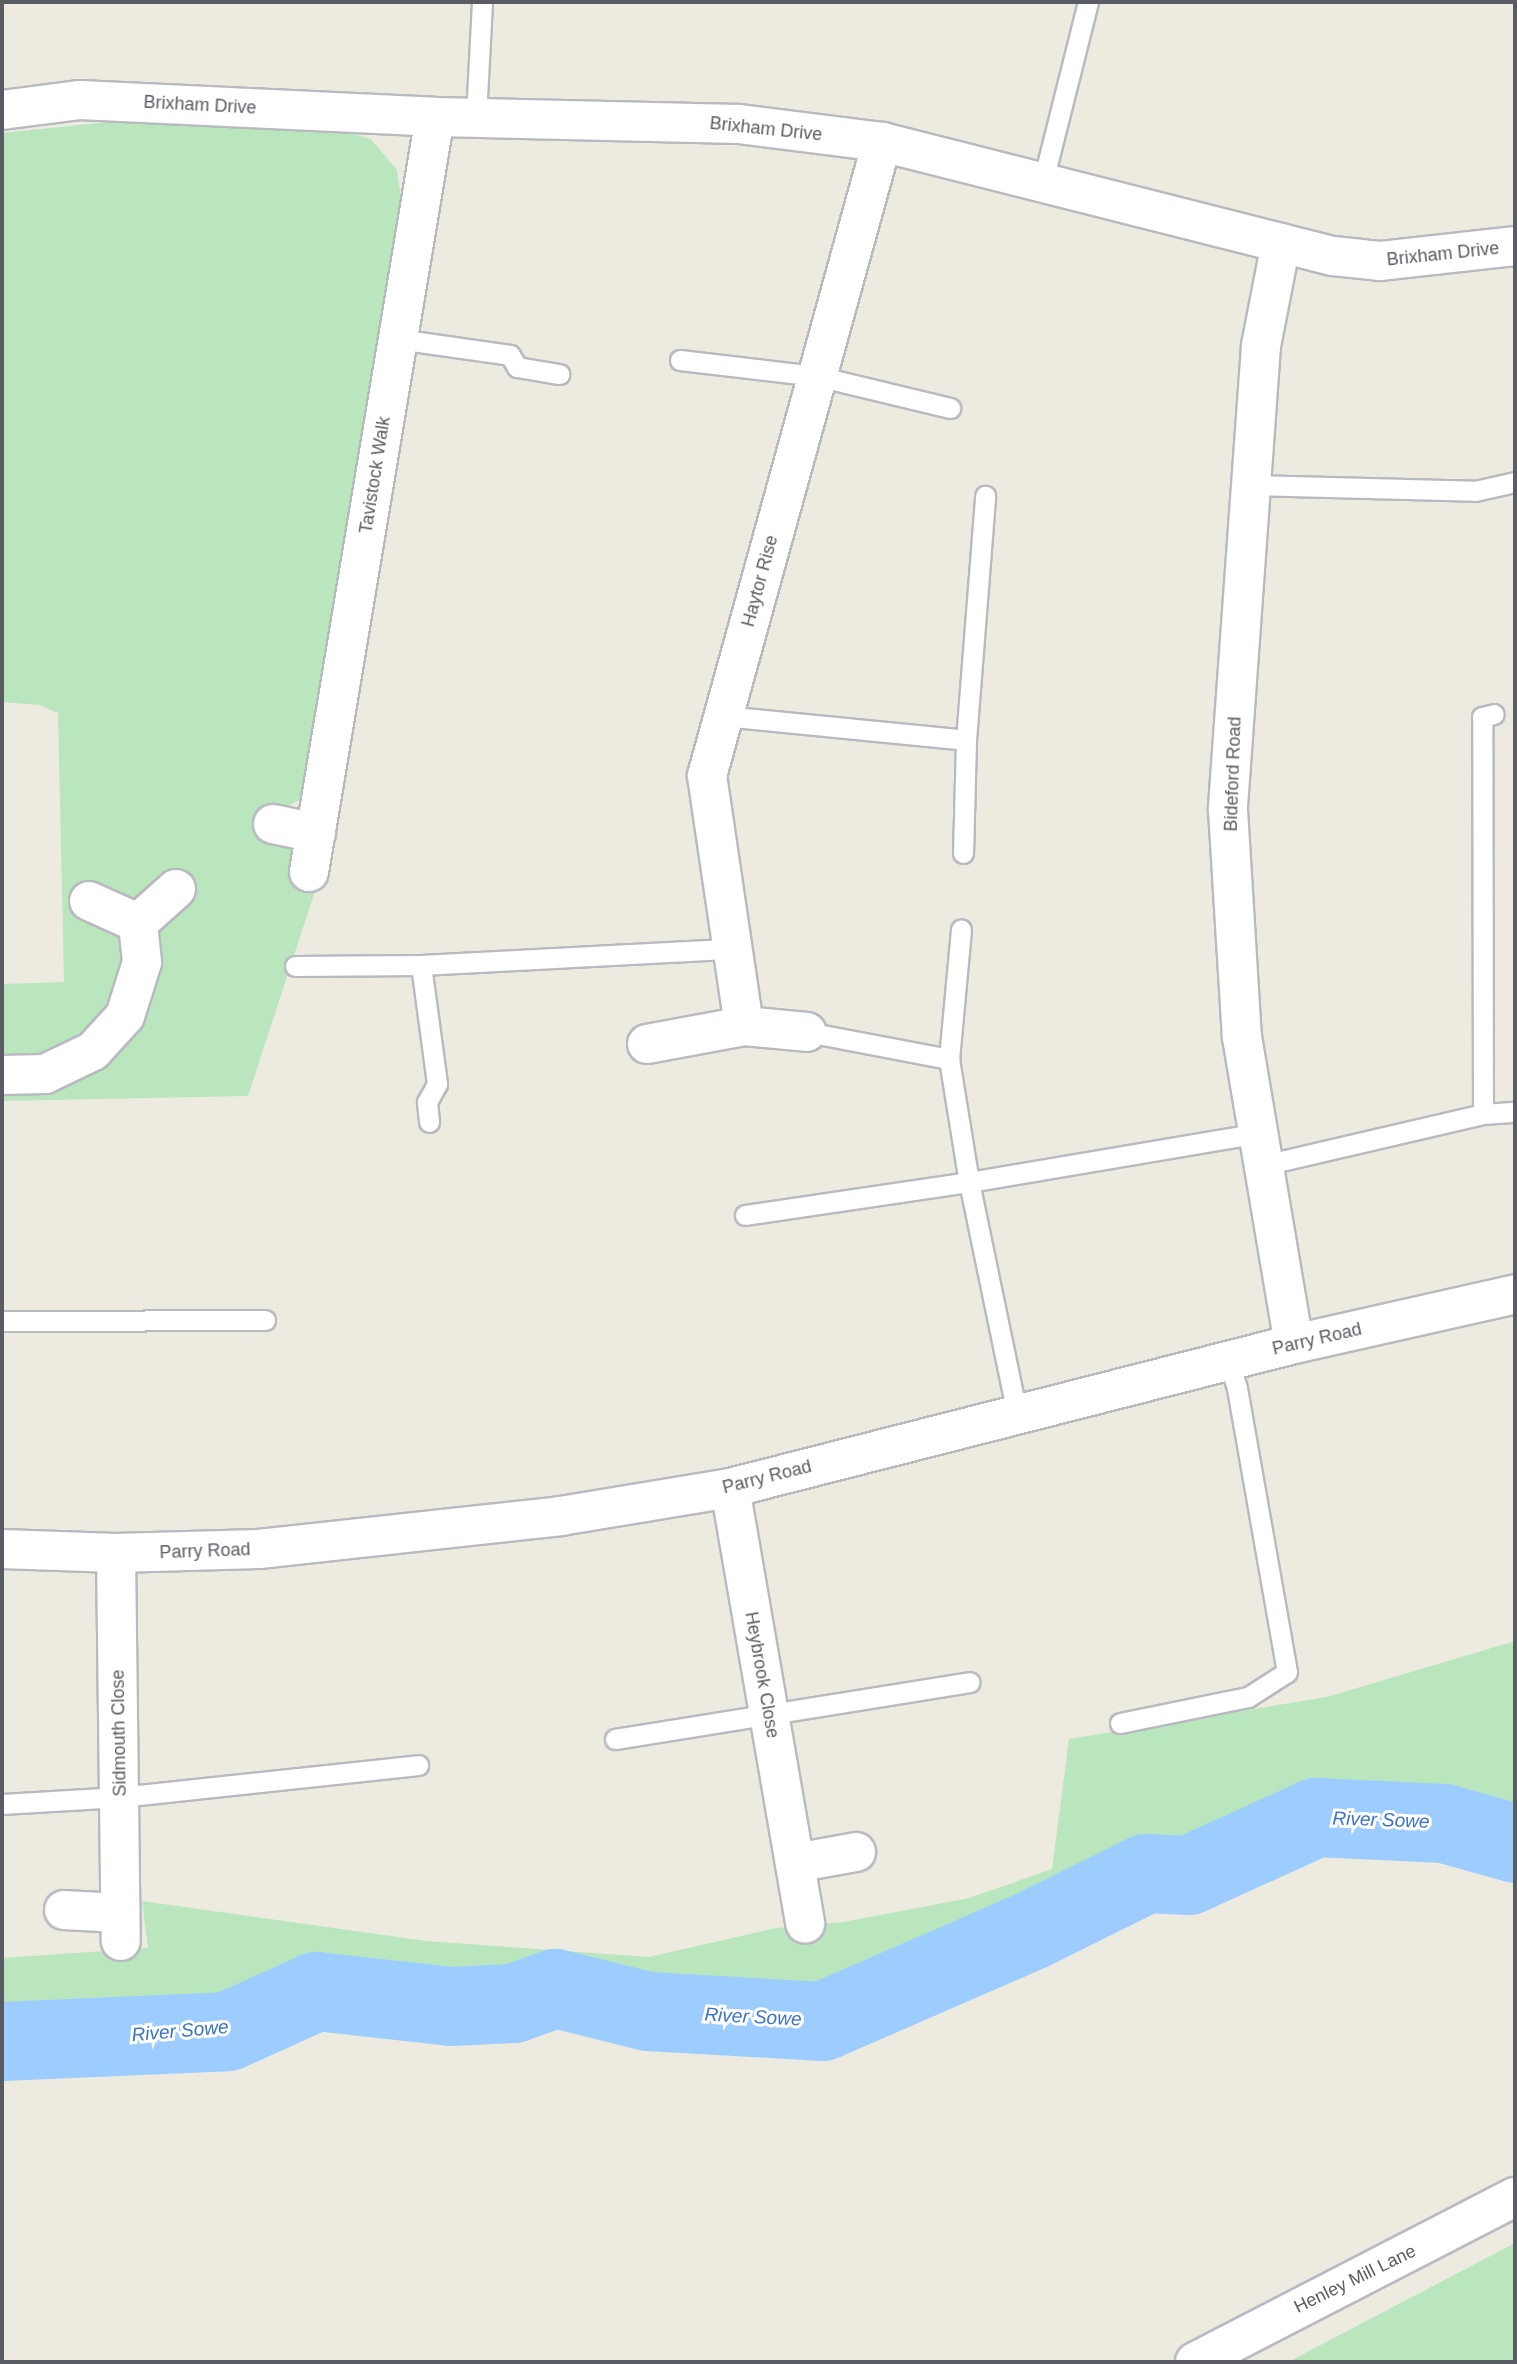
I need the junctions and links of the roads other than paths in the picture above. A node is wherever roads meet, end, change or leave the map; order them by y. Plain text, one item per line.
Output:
1 (482, 2) edge
2 (1088, 2) edge
3 (2, 110) edge
4 (435, 117) junction
5 (476, 117) junction
6 (882, 142) junction
7 (1043, 181) junction
8 (1281, 243) junction
9 (1515, 246) edge
10 (398, 339) junction
11 (680, 360) dead end
12 (559, 374) dead end
13 (817, 376) junction
14 (950, 408) dead end
15 (1515, 482) edge
16 (1251, 485) junction
17 (985, 496) dead end
18 (1494, 714) dead end
19 (723, 716) junction
20 (966, 740) junction
21 (273, 824) dead end
22 (316, 833) junction
23 (963, 853) dead end
24 (309, 872) dead end
25 (176, 889) dead end
26 (89, 901) dead end
27 (138, 923) junction
28 (961, 930) dead end
29 (731, 949) junction
30 (421, 965) junction
31 (295, 966) dead end
32 (744, 1026) junction
33 (807, 1032) joint
34 (647, 1044) dead end
35 (949, 1059) junction
36 (2, 1075) edge
37 (1515, 1112) edge
38 (1483, 1114) junction
39 (429, 1122) dead end
40 (1261, 1149) junction
41 (969, 1182) junction
42 (745, 1214) dead end
43 (1515, 1294) edge
44 (265, 1320) dead end
45 (2, 1321) edge
46 (1294, 1344) junction
47 (1227, 1361) junction
48 (1017, 1414) junction
49 (730, 1488) junction
50 (2, 1549) edge
51 (116, 1553) junction
52 (969, 1682) dead end
53 (769, 1716) junction
54 (1120, 1723) dead end
55 (615, 1739) dead end
56 (418, 1765) dead end
57 (120, 1797) junction
58 (2, 1804) edge
59 (856, 1852) dead end
60 (795, 1863) junction
61 (64, 1910) dead end
62 (805, 1924) dead end
63 (1515, 2197) edge
64 (1195, 2362) edge

1 - 5 lane
2 - 7 lane
3 - 4 street, Brixham Drive
4 - 5 street, Brixham Drive
4 - 10 street, Tavistock Walk
5 - 6 street, Brixham Drive
6 - 7 street, Brixham Drive
6 - 13 street, Haytor Rise
7 - 8 street, Brixham Drive
8 - 9 street, Brixham Drive
8 - 16 street, Bideford Road
10 - 12 lane
10 - 22 street, Tavistock Walk
11 - 13 lane
13 - 14 lane
13 - 19 street, Haytor Rise
15 - 16 lane
16 - 40 street, Bideford Road
17 - 20 lane
18 - 38 lane
19 - 20 lane
19 - 29 street, Haytor Rise
20 - 23 lane
21 - 22 street
22 - 24 street, Tavistock Walk
25 - 27 street
26 - 27 street
27 - 36 street
28 - 35 lane
29 - 30 lane
29 - 32 street, Haytor Rise
30 - 31 lane
30 - 39 lane
32 - 33 street
32 - 34 street
33 - 35 lane
35 - 41 lane
37 - 38 lane
38 - 40 lane
40 - 41 lane
40 - 46 street, Bideford Road
41 - 42 lane
41 - 48 lane
43 - 46 street, Parry Road
44 - 45 lane
46 - 47 street, Parry Road
47 - 48 street, Parry Road
47 - 54 lane
48 - 49 street, Parry Road
49 - 51 street, Parry Road
49 - 53 street, Heybrook Close
50 - 51 street, Parry Road
51 - 57 street, Sidmouth Close
52 - 53 lane
53 - 55 lane
53 - 60 street, Heybrook Close
56 - 57 lane
57 - 58 lane
57 - 61 street, Sidmouth Close
59 - 60 street
60 - 62 street, Heybrook Close
63 - 64 street, Henley Mill Lane

